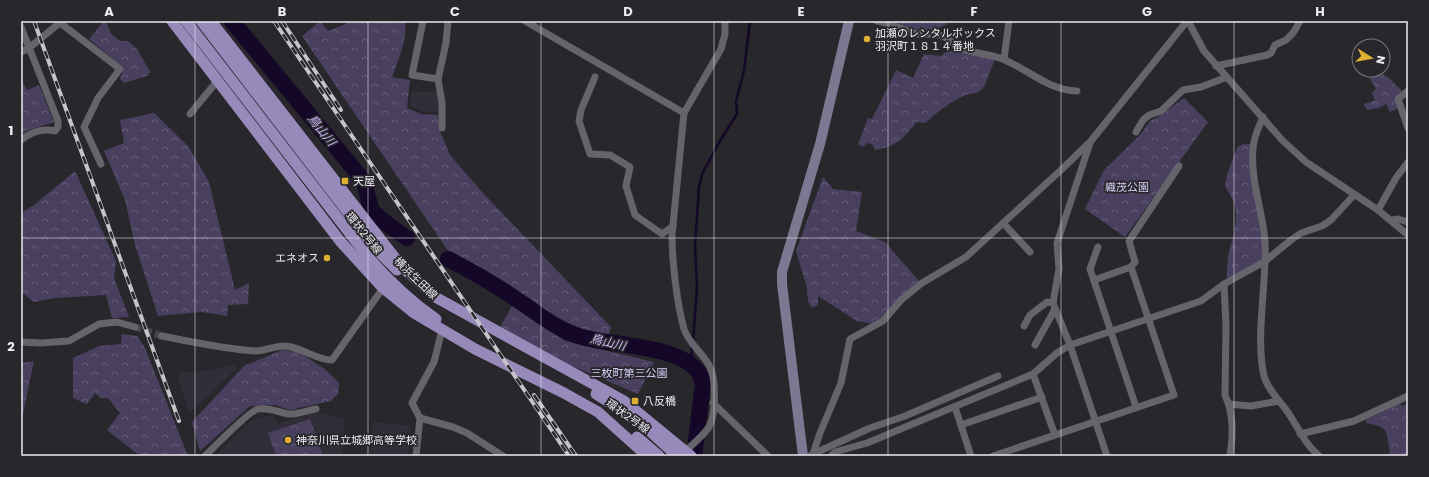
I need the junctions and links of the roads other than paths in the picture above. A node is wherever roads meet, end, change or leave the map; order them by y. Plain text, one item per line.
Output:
1 (172, 21) edge
2 (186, 21) edge
3 (201, 21) edge
4 (211, 21) edge
5 (423, 21) edge
6 (448, 21) edge
7 (525, 21) edge
8 (725, 21) edge
9 (849, 21) edge
10 (877, 21) edge
11 (1009, 21) edge
12 (1190, 21) edge
13 (1300, 21) edge
14 (61, 22) edge
15 (21, 27) edge
16 (29, 48) junction
17 (21, 52) edge
18 (1004, 59) junction
19 (1216, 66) junction
20 (595, 77) dead end
21 (1227, 77) junction
22 (438, 79) junction
23 (218, 80) junction
24 (1078, 90) dead end
25 (1408, 91) edge
26 (684, 113) junction
27 (190, 114) dead end
28 (1262, 117) junction
29 (442, 128) dead end
30 (1408, 128) edge
31 (1136, 132) dead end
32 (21, 140) edge
33 (1091, 141) junction
34 (1408, 162) edge
35 (101, 164) dead end
36 (1179, 166) dead end
37 (1354, 195) junction
38 (1378, 210) junction
39 (1392, 220) junction
40 (1408, 222) edge
41 (1003, 224) junction
42 (673, 226) junction
43 (1408, 235) edge
44 (1098, 247) dead end
45 (1030, 252) dead end
46 (1264, 262) junction
47 (1131, 268) junction
48 (1094, 280) junction
49 (1224, 284) junction
50 (383, 288) junction
51 (1054, 306) junction
52 (1148, 319) junction
53 (1024, 326) dead end
54 (135, 327) tunnel mouth
55 (442, 330) junction
56 (1111, 332) junction
57 (162, 336) tunnel mouth
58 (21, 342) edge
59 (1034, 345) dead end
60 (1070, 345) junction
61 (1034, 374) junction
62 (998, 376) dead end
63 (1408, 396) edge
64 (1042, 397) junction
65 (1279, 401) junction
66 (713, 402) junction
67 (1229, 404) junction
68 (955, 407) junction
69 (316, 408) dead end
70 (1136, 408) junction
71 (420, 418) junction
72 (1095, 421) junction
73 (961, 425) junction
74 (1300, 434) junction
75 (1055, 435) junction
76 (684, 455) edge
77 (812, 455) edge
78 (205, 456) edge
79 (416, 456) edge
80 (503, 456) edge
81 (647, 456) edge
82 (659, 456) edge
83 (768, 456) edge
84 (803, 456) edge
85 (830, 456) edge
86 (971, 456) edge
87 (993, 456) edge
88 (1107, 456) edge
89 (1230, 456) edge
90 (1319, 456) edge

1 - 23 main road
2 - 82 main road, 環状2号線
3 - 76 main road, 環状2号線
4 - 76 main road, 横浜生田線
5 - 22 street
6 - 22 street
7 - 26 street
8 - 26 street
9 - 84 street
10 - 18 street
11 - 18 street
12 - 19 street
12 - 33 street
13 - 19 street
14 - 16 street
14 - 35 street
15 - 16 street
16 - 17 street
16 - 32 street
18 - 24 street
19 - 21 street
20 - 42 street
21 - 28 street
21 - 31 street
22 - 29 street
23 - 27 street
23 - 50 main road
25 - 30 street
26 - 42 street
28 - 37 street
28 - 46 street
33 - 41 street
33 - 51 street
34 - 38 street
36 - 47 street
37 - 38 street
37 - 46 street
38 - 39 street
39 - 40 street
39 - 43 street
41 - 45 street
41 - 77 street
42 - 66 street
44 - 48 street
46 - 49 street
46 - 65 street
47 - 48 street
47 - 52 street
48 - 56 street
49 - 52 street
49 - 67 street
50 - 55 main road
50 - 57 street
51 - 53 street
51 - 59 street
51 - 60 street
52 - 56 street
52 - 70 street
54 - 58 street
55 - 71 street
55 - 81 main road
56 - 60 street
56 - 70 street
60 - 61 street
60 - 72 street
61 - 64 street
61 - 68 street
62 - 77 street
63 - 74 street
64 - 73 street
64 - 75 street
65 - 67 street
65 - 74 street
66 - 76 street
66 - 83 street
67 - 89 street
68 - 73 street
68 - 85 street
69 - 78 street
70 - 72 street
71 - 79 street
71 - 80 street
72 - 75 street
72 - 88 street
73 - 86 street
74 - 90 street
75 - 87 street

